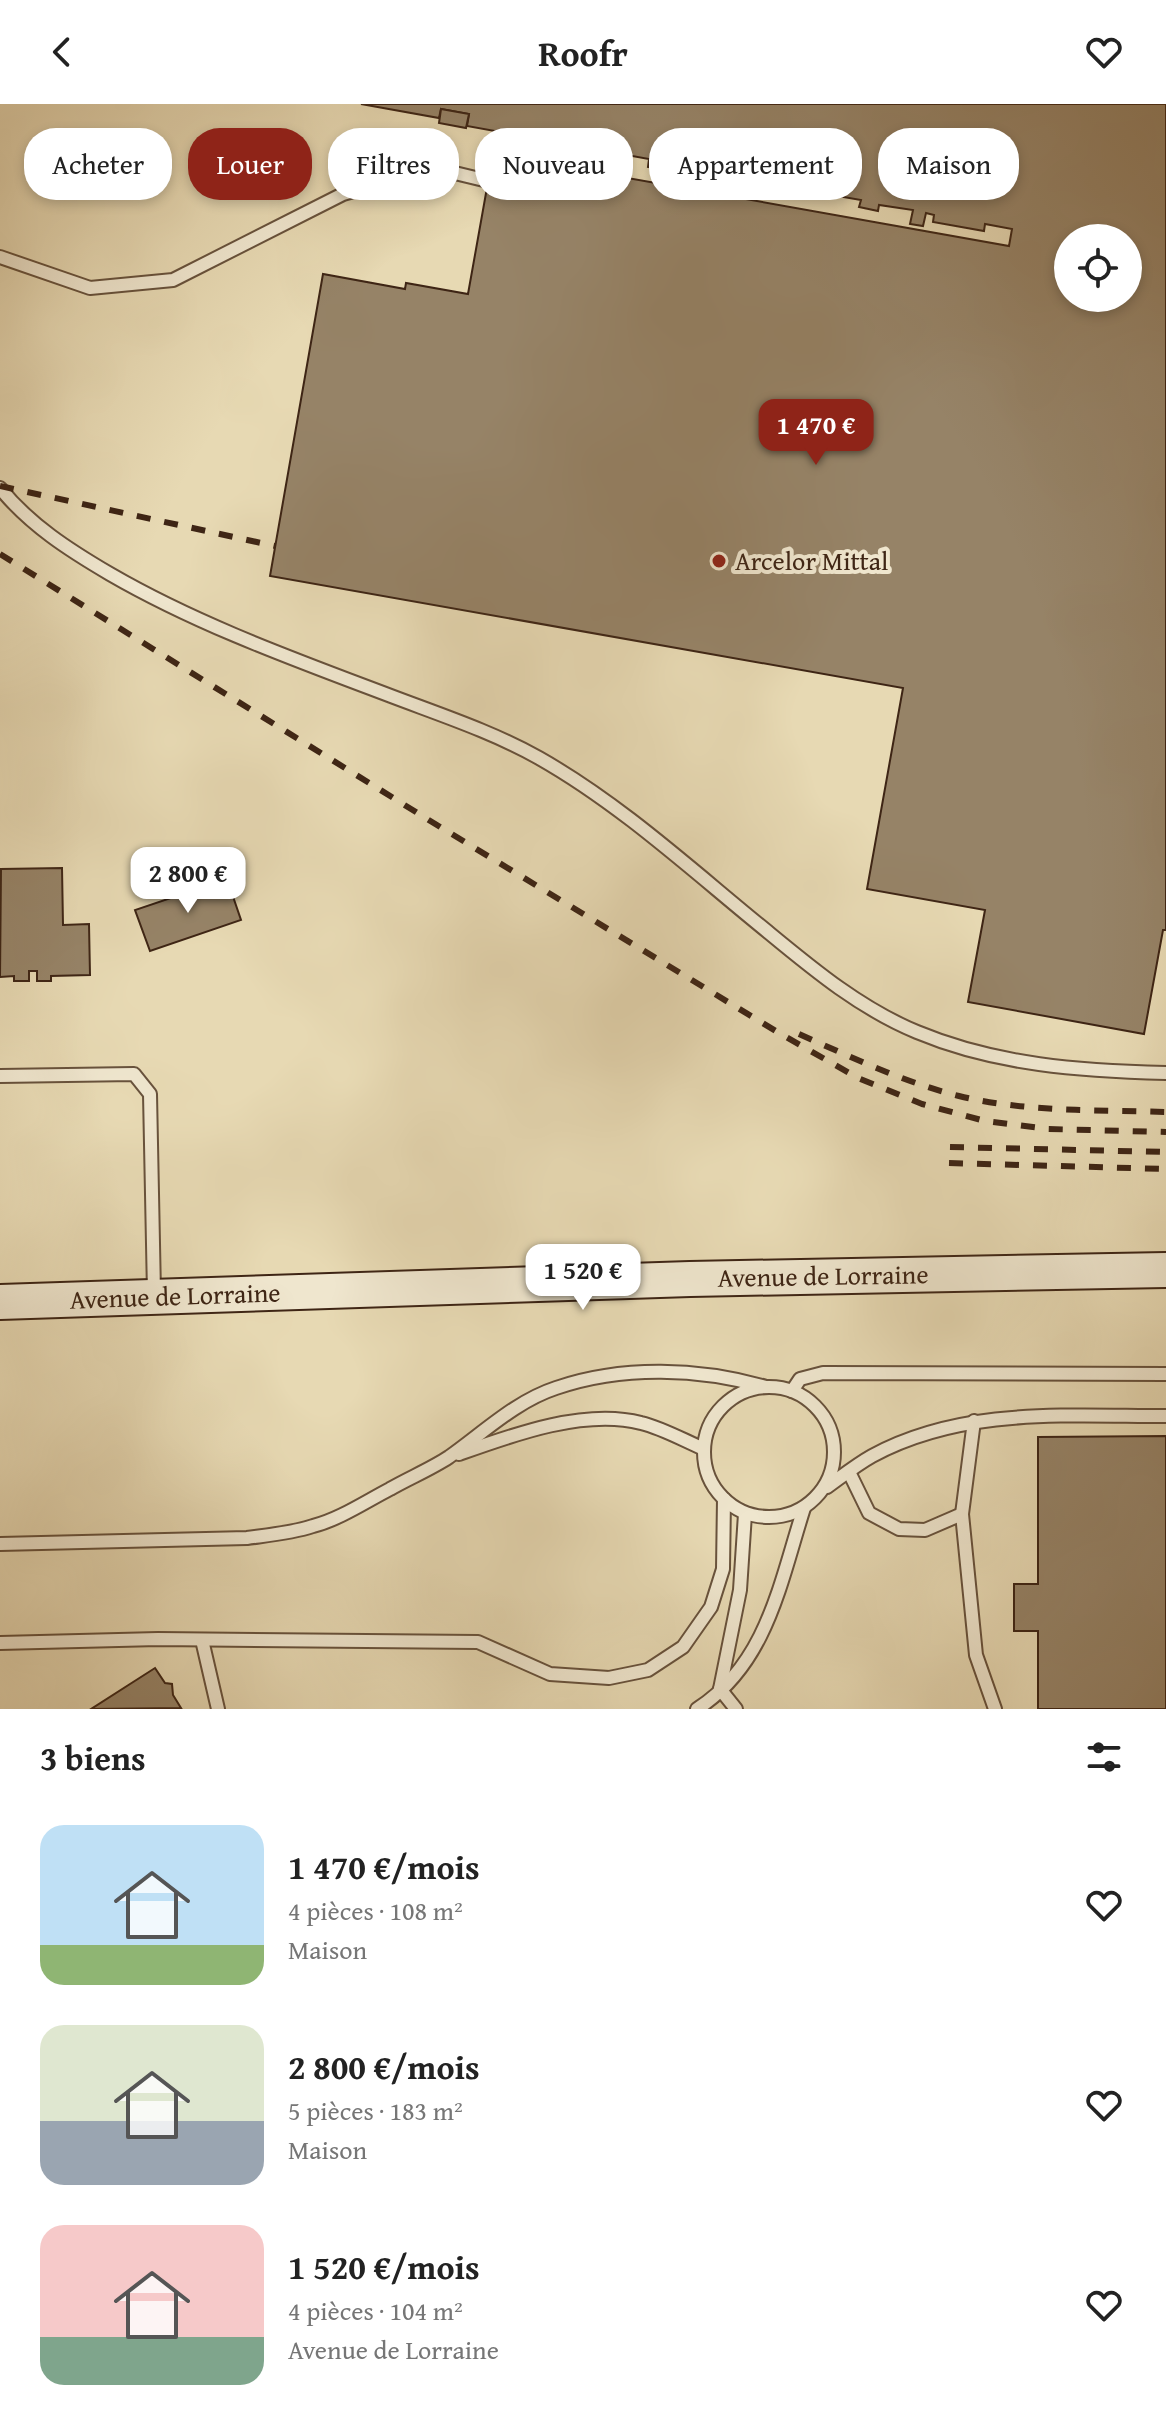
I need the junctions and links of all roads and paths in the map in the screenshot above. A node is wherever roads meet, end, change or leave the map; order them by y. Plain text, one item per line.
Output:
1 (475, 178) edge
2 (0, 257) edge
3 (0, 488) edge
4 (1166, 1073) edge
5 (0, 1076) edge
6 (1166, 1270) edge
7 (154, 1297) junction
8 (0, 1302) edge
9 (1166, 1374) edge
10 (766, 1387) junction
11 (792, 1391) junction
12 (1166, 1416) edge
13 (974, 1421) junction
14 (704, 1449) junction
15 (445, 1459) junction
16 (849, 1472) junction
17 (824, 1489) junction
18 (724, 1499) junction
19 (804, 1508) junction
20 (745, 1514) junction
21 (962, 1514) junction
22 (0, 1544) edge
23 (202, 1640) junction
24 (0, 1643) edge
25 (720, 1689) junction
26 (218, 1709) edge
27 (697, 1709) edge
28 (736, 1709) edge
29 (995, 1709) edge

1 - 2 lane
3 - 4 lane
5 - 7 lane
6 - 7 main road, Avenue de Lorraine
7 - 8 main road, Avenue de Lorraine
9 - 11 lane
10 - 11 lane
10 - 14 lane
10 - 15 lane
11 - 17 lane
12 - 13 lane
13 - 16 lane
13 - 21 lane
14 - 15 lane
14 - 18 lane
15 - 22 lane
16 - 17 lane
16 - 21 lane
17 - 19 lane
18 - 20 lane
18 - 23 lane
19 - 20 lane
19 - 25 lane
20 - 25 lane
21 - 29 lane
23 - 24 lane
23 - 26 lane
25 - 27 lane
25 - 28 lane

